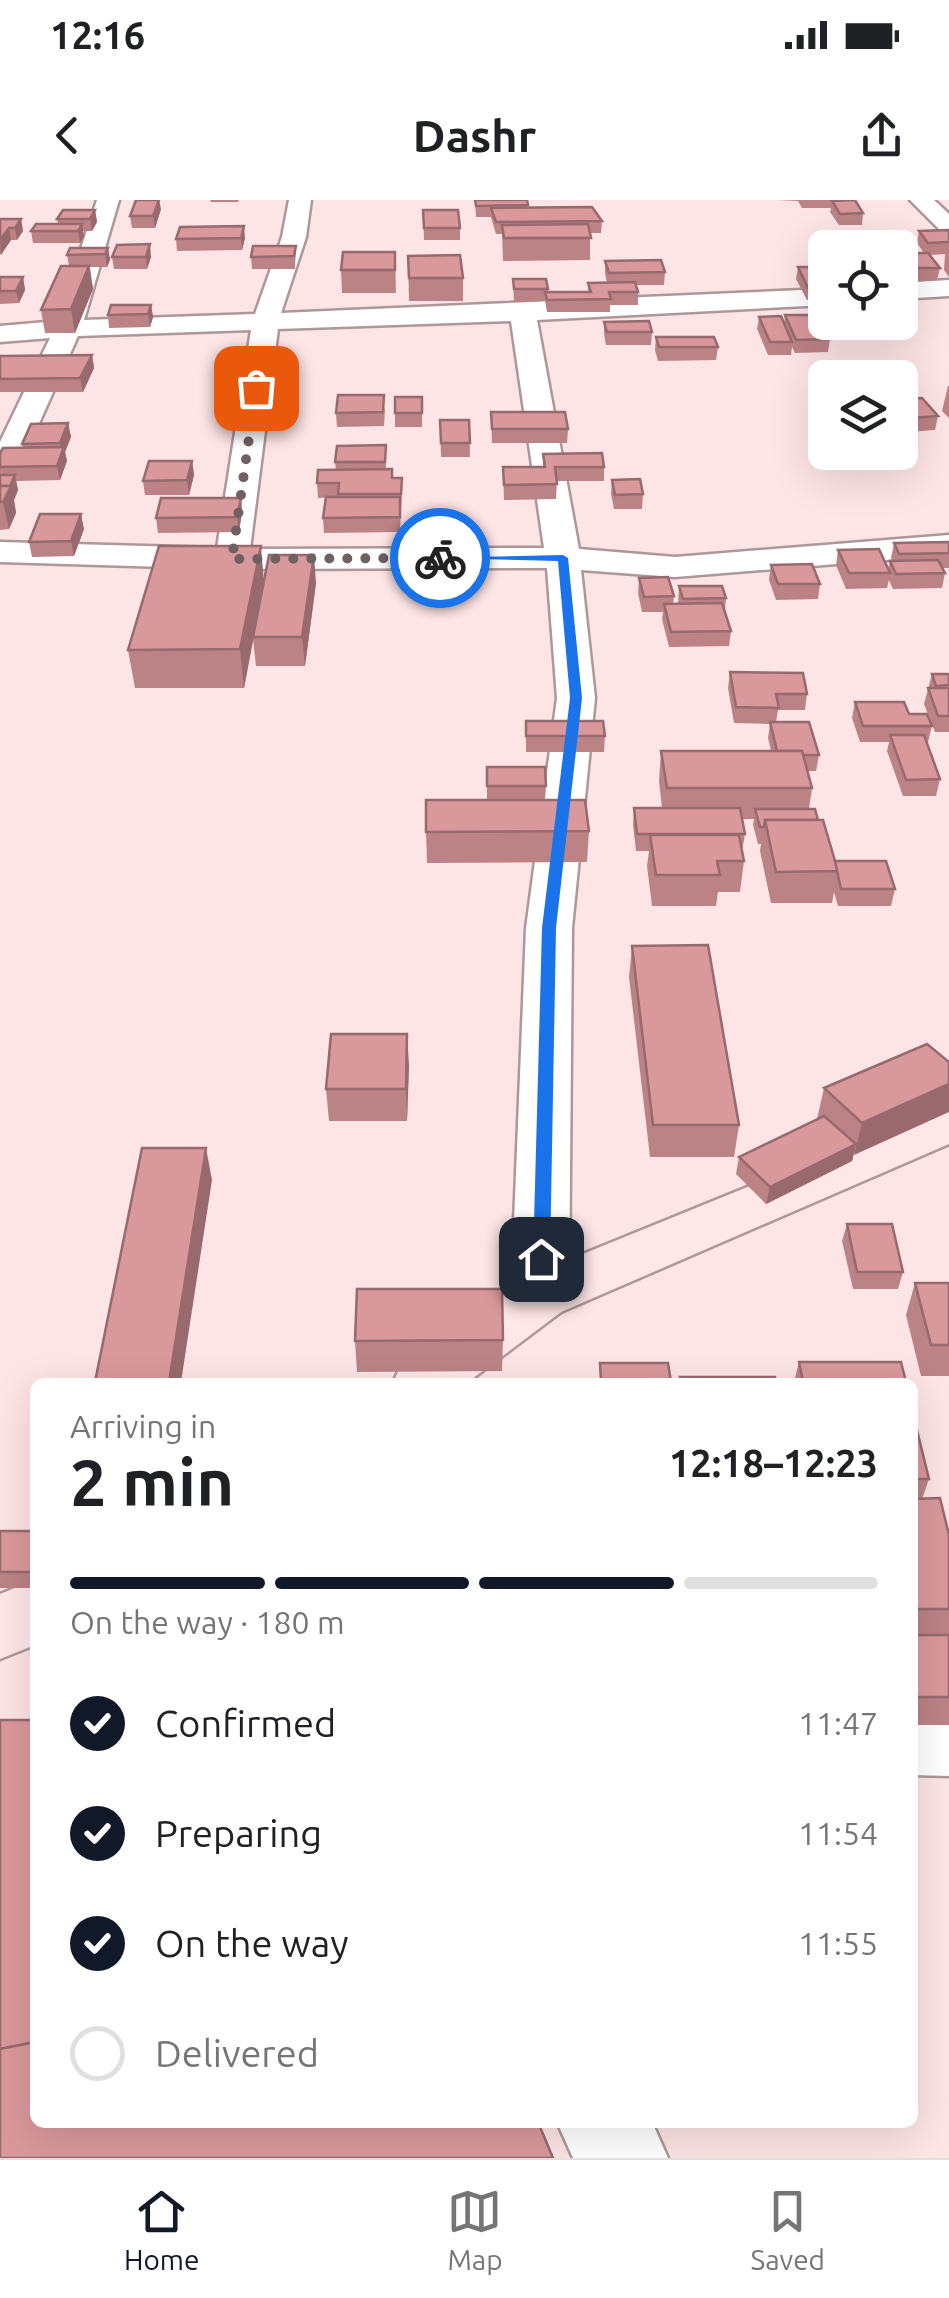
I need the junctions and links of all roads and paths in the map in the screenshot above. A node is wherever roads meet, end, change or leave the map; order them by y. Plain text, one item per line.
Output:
1 (108, 200) edge
2 (300, 200) edge
3 (921, 200) edge
4 (949, 226) edge
5 (949, 288) edge
6 (918, 291) edge
7 (808, 298) edge
8 (523, 313) junction
9 (266, 320) junction
10 (68, 328) junction
11 (0, 334) edge
12 (0, 474) edge
13 (949, 545) edge
14 (0, 552) edge
15 (563, 558) junction
16 (232, 559) junction
17 (949, 1122) edge
18 (540, 1296) junction
19 (429, 1378) edge
20 (30, 1614) edge
21 (0, 1627) edge
22 (918, 1738) edge
23 (949, 1740) edge
24 (604, 2128) edge
25 (624, 2158) edge

1 - 10 street
2 - 9 street
3 - 4 street
5 - 6 street
7 - 8 street
8 - 9 street
8 - 15 street
9 - 10 street
9 - 16 street
10 - 11 street
10 - 12 street
13 - 15 street
14 - 16 street
15 - 16 street
15 - 18 street
17 - 18 main road
18 - 19 main road
20 - 21 main road
22 - 23 street
24 - 25 street

